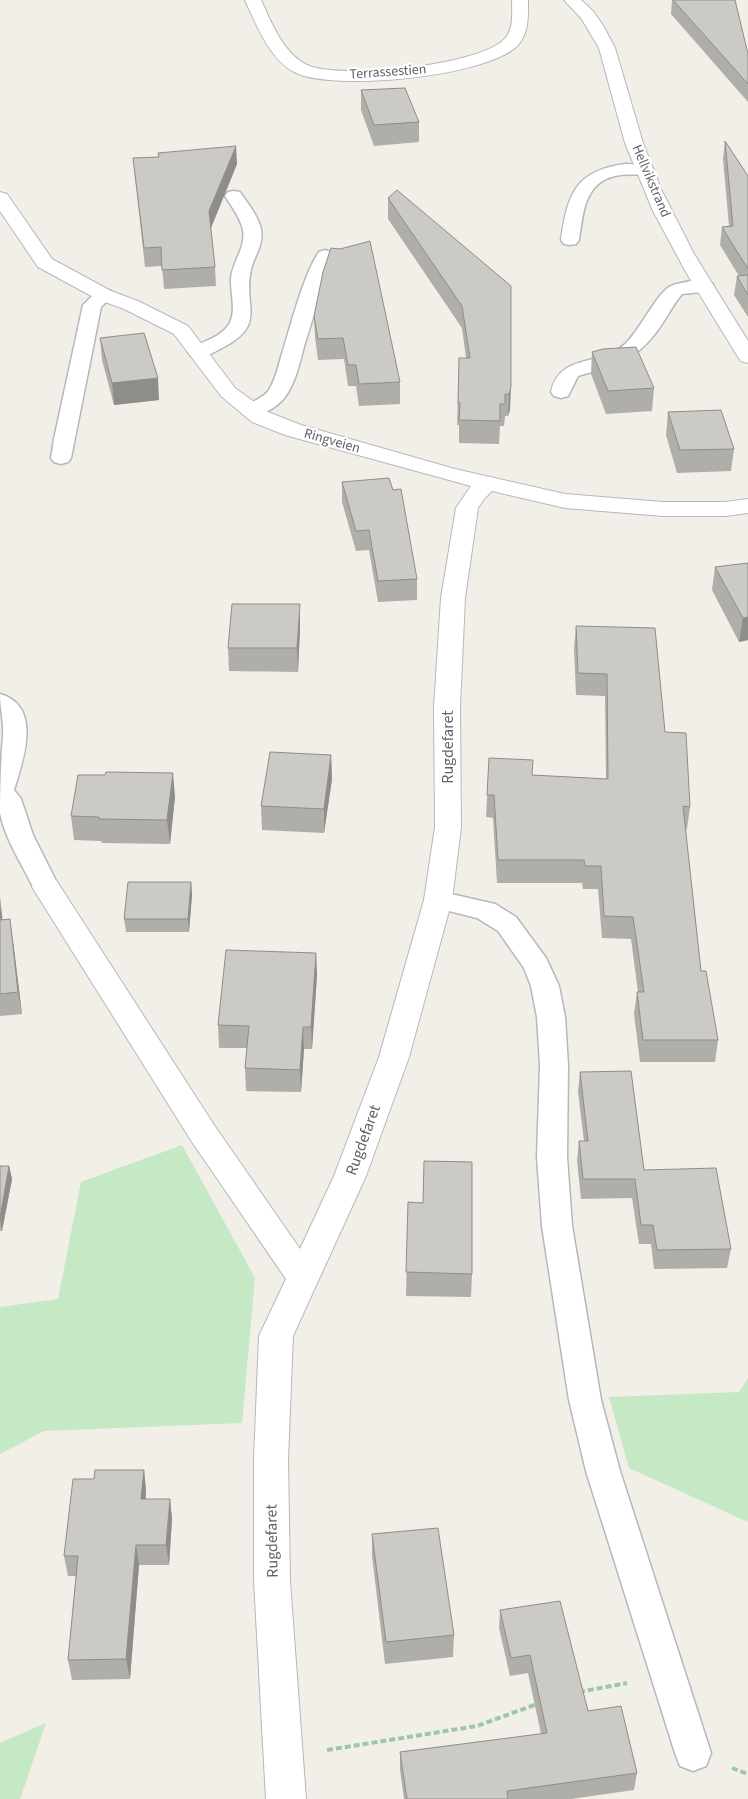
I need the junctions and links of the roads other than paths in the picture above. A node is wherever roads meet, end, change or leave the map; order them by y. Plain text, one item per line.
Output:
1 (252, 0) edge
2 (520, 0) edge
3 (572, 0) edge
4 (644, 168) junction
5 (234, 196) dead end
6 (0, 198) edge
7 (570, 240) dead end
8 (325, 256) dead end
9 (704, 287) junction
10 (104, 295) junction
11 (198, 352) junction
12 (748, 357) edge
13 (561, 392) dead end
14 (252, 411) junction
15 (61, 458) dead end
16 (488, 483) junction
17 (748, 506) edge
18 (0, 702) edge
19 (1, 792) edge
20 (46, 887) joint
21 (438, 900) junction
22 (303, 1278) junction
23 (693, 1753) dead end
24 (286, 1799) edge

1 - 2 street, Terrassestien
3 - 4 street, Hellvikstrand
4 - 7 lane
4 - 9 street, Hellvikstrand
5 - 11 lane
6 - 10 street, Ringveien
8 - 14 lane
9 - 12 street, Hellvikstrand
9 - 13 lane
10 - 11 street, Ringveien
10 - 15 lane
11 - 14 street, Ringveien
14 - 16 street, Ringveien
16 - 17 street, Ringveien
16 - 21 street, Rugdefaret
18 - 19 lane
19 - 20 lane
20 - 22 street
21 - 22 street, Rugdefaret
21 - 23 lane
22 - 24 street, Rugdefaret

